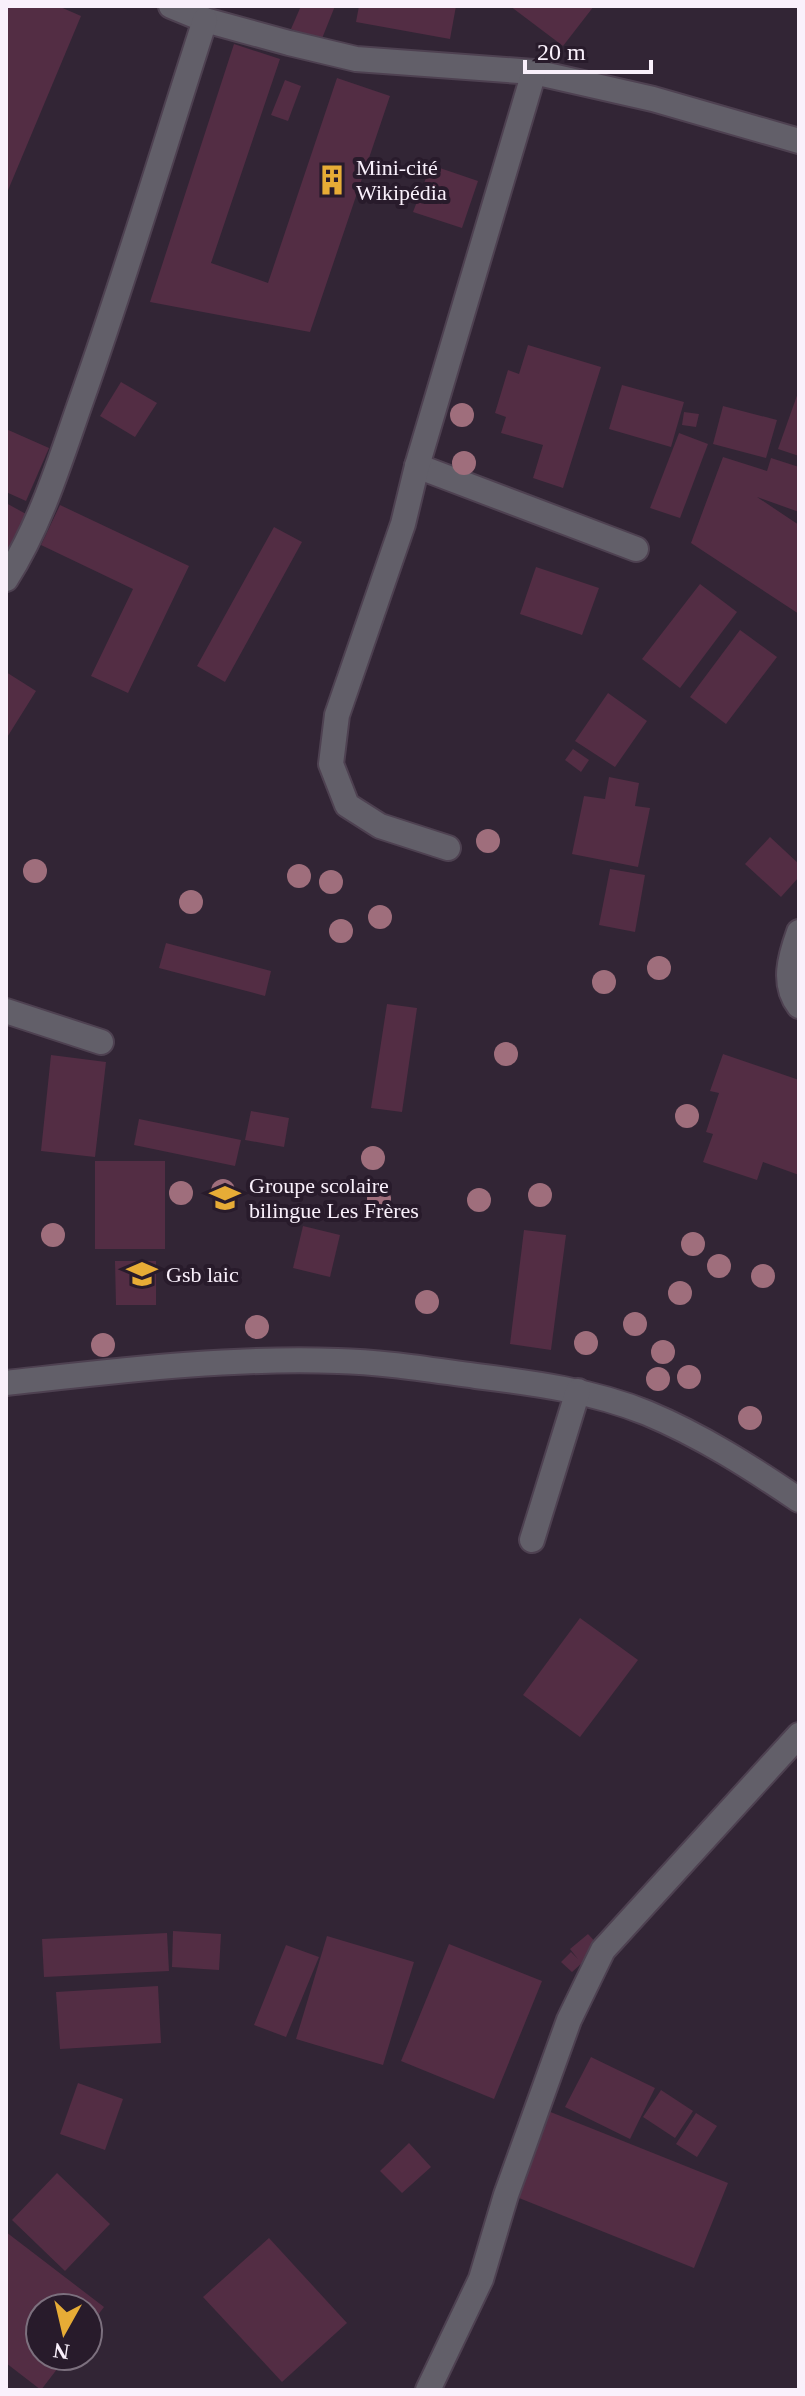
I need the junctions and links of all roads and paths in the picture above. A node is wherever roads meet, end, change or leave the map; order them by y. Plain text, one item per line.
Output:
1 (171, 6) edge
2 (205, 20) junction
3 (534, 72) junction
4 (799, 141) edge
5 (417, 466) junction
6 (636, 549) dead end
7 (6, 579) edge
8 (448, 848) dead end
9 (799, 932) edge
10 (799, 1006) edge
11 (6, 1011) edge
12 (101, 1042) dead end
13 (6, 1383) edge
14 (578, 1391) junction
15 (799, 1500) edge
16 (532, 1540) dead end
17 (799, 1735) edge
18 (428, 2390) edge

1 - 2 street
2 - 3 street
2 - 7 street
3 - 4 street
3 - 5 street
5 - 6 street
5 - 8 street
9 - 10 street
11 - 12 street
13 - 14 street
14 - 15 street
14 - 16 street
17 - 18 street

